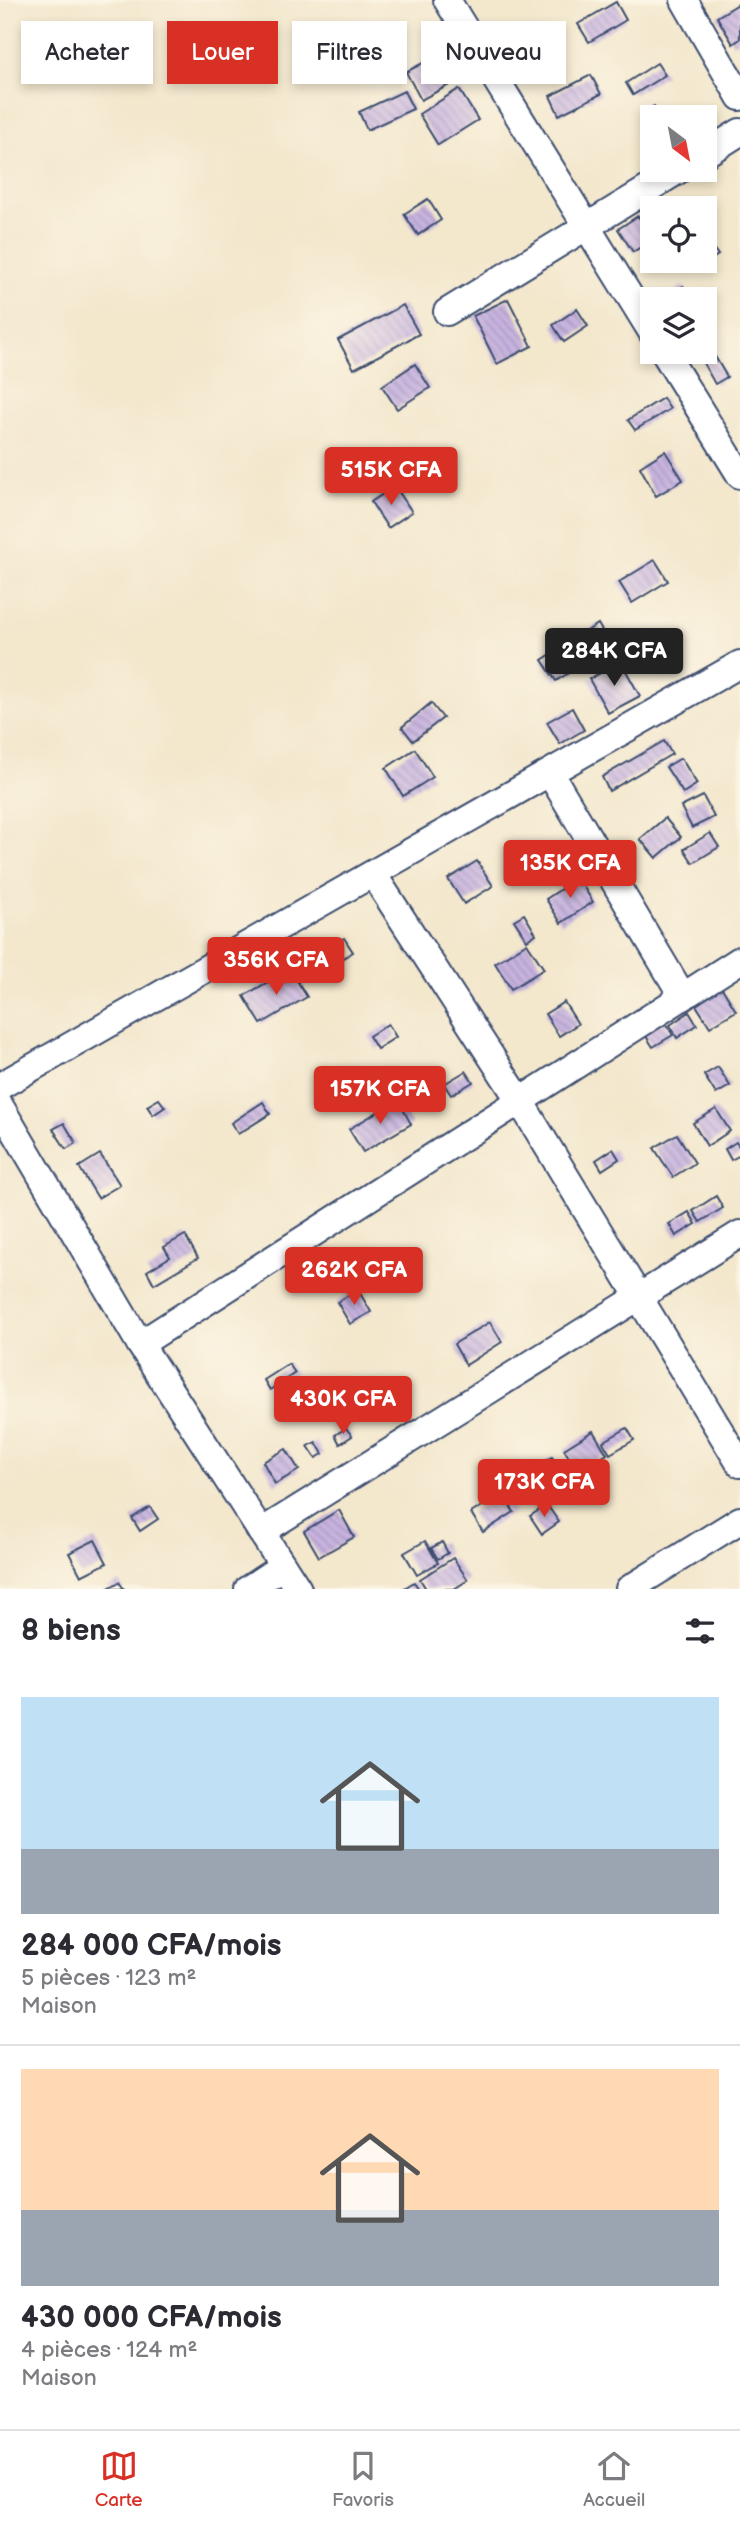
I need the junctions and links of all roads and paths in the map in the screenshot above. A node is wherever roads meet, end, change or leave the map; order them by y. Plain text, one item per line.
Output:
1 (447, 0) edge
2 (684, 0) edge
3 (740, 97) edge
4 (740, 132) edge
5 (718, 146) edge
6 (659, 182) edge
7 (586, 227) junction
8 (447, 312) dead end
9 (640, 313) edge
10 (671, 364) edge
11 (740, 475) edge
12 (740, 664) edge
13 (550, 773) junction
14 (373, 874) junction
15 (740, 960) edge
16 (683, 997) junction
17 (0, 1086) edge
18 (520, 1101) junction
19 (0, 1106) edge
20 (740, 1234) edge
21 (639, 1297) junction
22 (139, 1344) junction
23 (740, 1465) edge
24 (740, 1520) edge
25 (261, 1532) junction
26 (283, 1566) junction
27 (248, 1589) edge
28 (298, 1589) edge
29 (629, 1589) edge

1 - 7 street
2 - 3 street
4 - 5 street
6 - 7 street
7 - 8 street
7 - 9 street
10 - 11 street
12 - 13 street
13 - 14 street
13 - 16 street
14 - 17 street
14 - 18 street
15 - 16 street
16 - 18 street
18 - 21 street
18 - 22 street
19 - 22 street
20 - 21 street
21 - 23 street
21 - 25 street
22 - 25 street
24 - 29 street
25 - 26 street
26 - 27 street
26 - 28 street

